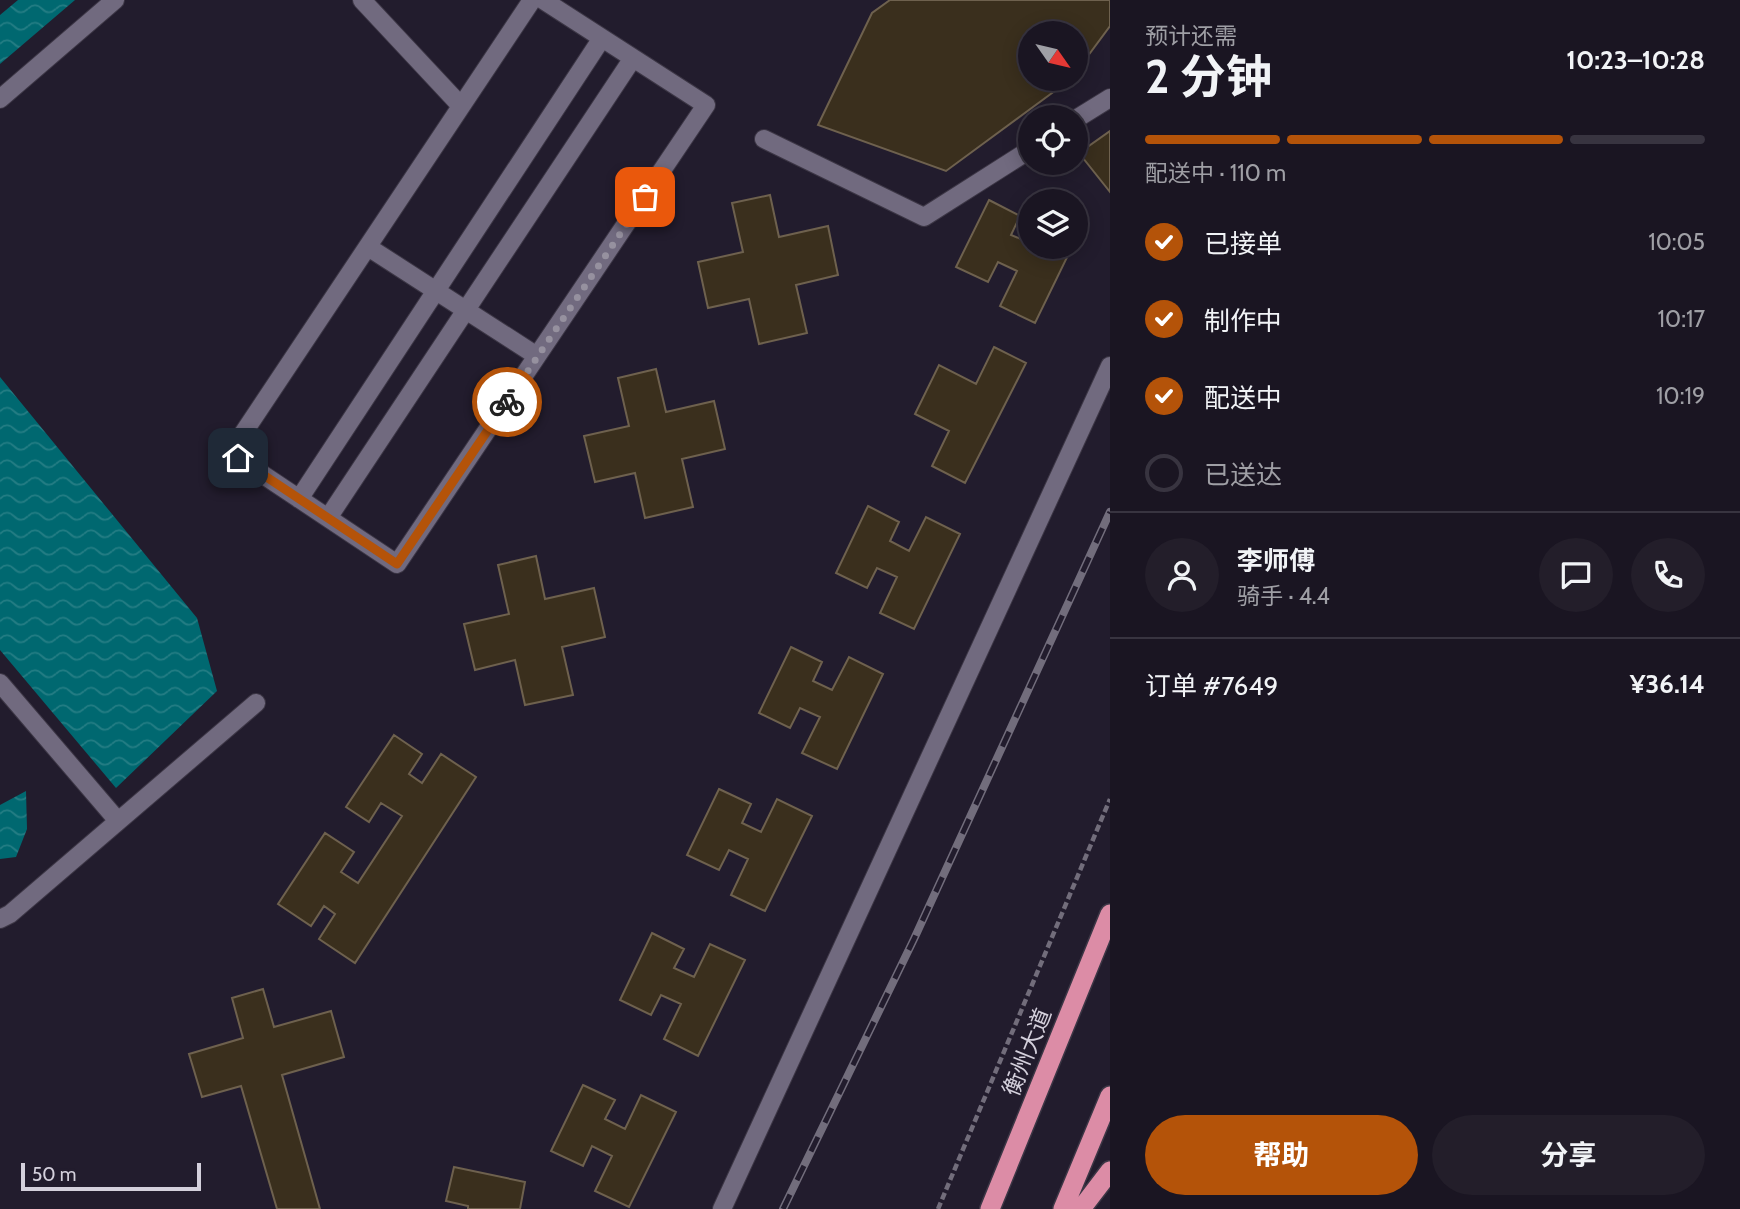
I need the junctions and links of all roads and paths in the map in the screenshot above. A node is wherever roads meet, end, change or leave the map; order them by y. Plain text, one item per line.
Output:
1 (115, 0) edge
2 (362, 0) edge
3 (532, 0) edge
4 (543, 0) edge
5 (603, 38) junction
6 (633, 58) junction
7 (1110, 98) edge
8 (0, 99) edge
9 (461, 106) junction
10 (1088, 112) edge
11 (764, 139) dead end
12 (1018, 157) edge
13 (368, 247) junction
14 (436, 291) junction
15 (466, 310) junction
16 (537, 356) junction
17 (1110, 366) edge
18 (299, 499) junction
19 (328, 518) junction
20 (0, 683) edge
21 (256, 703) dead end
22 (1110, 799) edge
23 (118, 821) junction
24 (1110, 914) edge
25 (0, 919) edge
26 (1110, 1096) edge
27 (1110, 1171) edge
28 (722, 1209) edge
29 (938, 1209) edge
30 (990, 1209) edge
31 (1063, 1209) edge
32 (1082, 1209) edge

1 - 8 street
2 - 9 street
3 - 9 street
4 - 5 street
5 - 6 street
5 - 14 street
6 - 15 street
6 - 16 street
7 - 10 street
9 - 13 street
11 - 12 street
13 - 14 street
13 - 18 street
14 - 15 street
14 - 18 street
15 - 16 street
15 - 19 street
16 - 19 street
17 - 28 street
18 - 19 street
20 - 23 street
21 - 23 street
22 - 29 path
23 - 25 street
24 - 30 highway, 衡州大道
26 - 31 highway
27 - 32 highway

